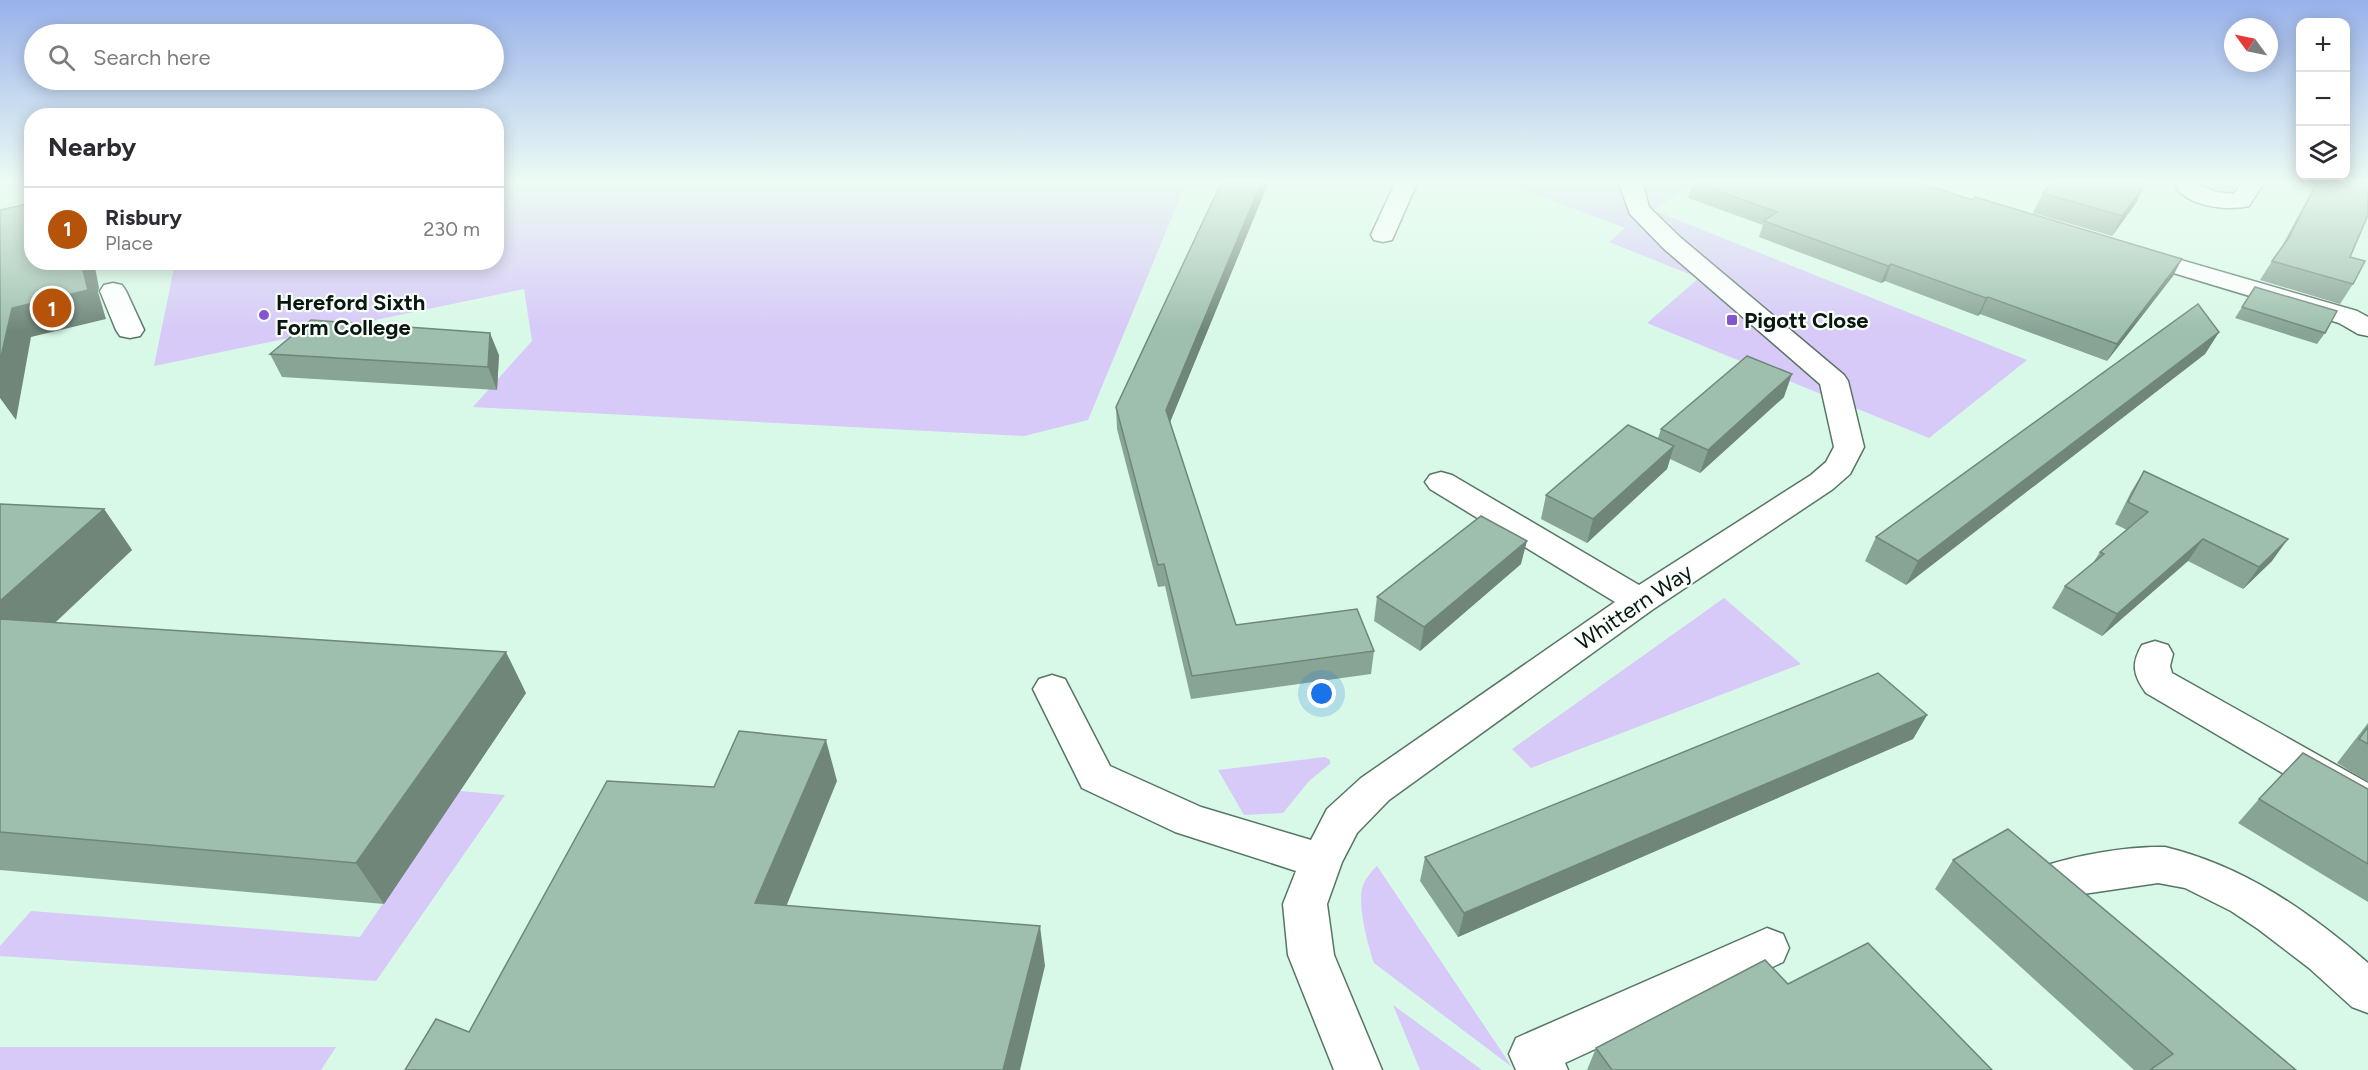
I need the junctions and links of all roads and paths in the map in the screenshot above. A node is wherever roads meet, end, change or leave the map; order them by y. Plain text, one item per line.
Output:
1 (1385, 231) edge
2 (1660, 231) edge
3 (1383, 235) dead end
4 (2119, 249) edge
5 (113, 291) dead end
6 (2368, 328) edge
7 (130, 330) dead end
8 (1441, 482) dead end
9 (1640, 601) junction
10 (2155, 654) dead end
11 (1052, 689) dead end
12 (2368, 803) edge
13 (1321, 861) junction
14 (2056, 880) edge
15 (1767, 948) dead end
16 (2368, 992) edge
17 (1358, 1070) edge
18 (1544, 1070) edge

1 - 3 street
2 - 9 street, Whittern Way
4 - 6 street
5 - 7 street
8 - 9 street
9 - 13 street, Whittern Way
10 - 12 street
11 - 13 street
13 - 17 street, Whittern Way
14 - 16 street
15 - 18 street

